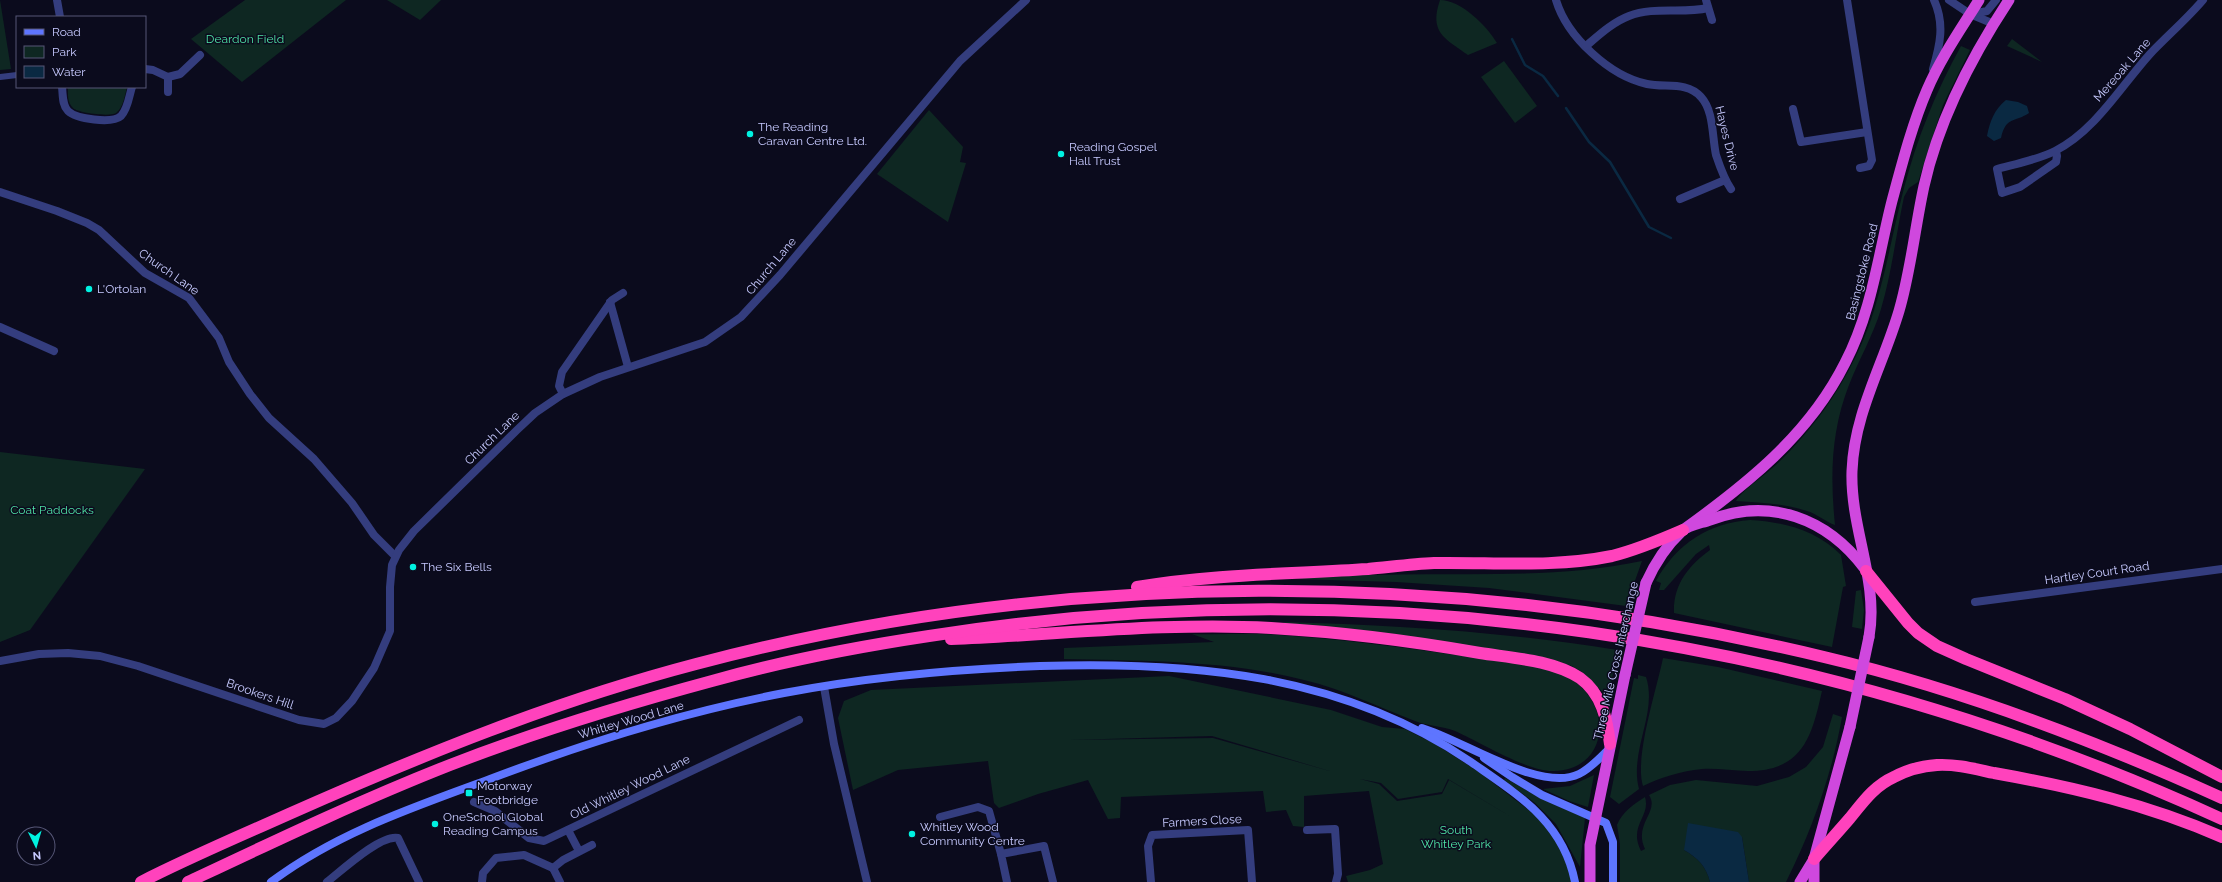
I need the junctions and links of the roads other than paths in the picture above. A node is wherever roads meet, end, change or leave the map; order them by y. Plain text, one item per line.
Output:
1 (58, 0) edge
2 (1026, 0) edge
3 (1556, 0) edge
4 (1847, 0) edge
5 (1934, 0) edge
6 (1949, 0) edge
7 (1979, 0) edge
8 (1996, 0) edge
9 (2009, 0) edge
10 (2203, 0) edge
11 (1707, 4) edge
12 (1970, 14) junction
13 (60, 16) edge
14 (1712, 20) dead end
15 (1994, 24) junction
16 (1586, 46) junction
17 (200, 55) dead end
18 (146, 69) edge
19 (16, 75) edge
20 (0, 77) edge
21 (168, 77) junction
22 (62, 88) edge
23 (132, 88) edge
24 (1927, 89) junction
25 (168, 92) dead end
26 (1793, 109) dead end
27 (1868, 132) junction
28 (2056, 151) junction
29 (1860, 168) dead end
30 (1725, 180) junction
31 (1730, 189) dead end
32 (0, 192) edge
33 (1680, 199) dead end
34 (624, 293) dead end
35 (610, 302) junction
36 (0, 327) edge
37 (54, 351) dead end
38 (628, 367) junction
39 (563, 394) junction
40 (1683, 530) junction
41 (396, 556) junction
42 (2222, 569) edge
43 (1866, 571) junction
44 (1081, 597) junction
45 (1975, 602) dead end
46 (890, 642) junction
47 (0, 661) edge
48 (824, 687) junction
49 (799, 720) dead end
50 (1410, 725) junction
51 (1610, 746) junction
52 (1474, 750) junction
53 (2222, 777) edge
54 (2222, 798) edge
55 (474, 802) dead end
56 (940, 817) dead end
57 (1596, 817) junction
58 (2222, 819) edge
59 (568, 830) junction
60 (1307, 830) dead end
61 (2222, 836) edge
62 (592, 845) dead end
63 (578, 851) junction
64 (1002, 854) junction
65 (1814, 859) junction
66 (553, 868) junction
67 (141, 882) edge
68 (188, 882) edge
69 (271, 882) edge
70 (327, 882) edge
71 (419, 882) edge
72 (482, 882) edge
73 (560, 882) edge
74 (867, 882) edge
75 (1007, 882) edge
76 (1053, 882) edge
77 (1151, 882) edge
78 (1252, 882) edge
79 (1336, 882) edge
80 (1575, 882) edge
81 (1590, 882) edge
82 (1614, 882) edge
83 (1800, 882) edge
84 (1814, 882) edge

1 - 13 street
2 - 38 street, Church Lane
3 - 16 street, Hayes Drive
4 - 27 street
5 - 24 street
6 - 12 street
7 - 12 highway, Basingstoke Road
8 - 12 street
9 - 15 highway
10 - 28 street, Mereoak Lane
11 - 14 street
11 - 16 street
12 - 15 street
12 - 24 highway, Basingstoke Road
15 - 43 highway
16 - 30 street, Hayes Drive
17 - 21 street
18 - 21 street
19 - 20 street
21 - 25 street
22 - 23 street
24 - 40 highway, Basingstoke Road
26 - 27 street
27 - 29 street
28 - 28 street, Mereoak Lane
30 - 31 street, Hayes Drive
30 - 33 street, Hayes Drive
32 - 41 street, Church Lane
34 - 35 street
35 - 38 street
35 - 39 street
36 - 37 street
38 - 39 street, Church Lane
39 - 41 street, Church Lane
40 - 43 highway
40 - 44 highway
40 - 51 highway, Three Mile Cross Interchange, bridge
41 - 47 street, Brookers Hill
42 - 45 street, Hartley Court Road
43 - 53 highway
43 - 65 highway, bridge
44 - 54 highway
44 - 67 highway
46 - 51 highway
46 - 58 highway
46 - 68 highway
48 - 50 main road, Whitley Wood Lane
48 - 69 main road, Whitley Wood Lane
48 - 74 street
49 - 59 street, Old Whitley Wood Lane
50 - 52 main road
50 - 80 main road
51 - 52 main road
51 - 57 highway, Three Mile Cross Interchange
52 - 57 main road
55 - 59 street, Old Whitley Wood Lane
56 - 64 street
57 - 81 highway, Three Mile Cross Interchange
57 - 82 main road
59 - 63 street
60 - 79 street
61 - 65 highway
62 - 63 street
63 - 66 street
64 - 75 street
64 - 76 street
65 - 83 highway
65 - 84 highway
66 - 72 street
66 - 73 street
70 - 71 street
77 - 78 street, Farmers Close

